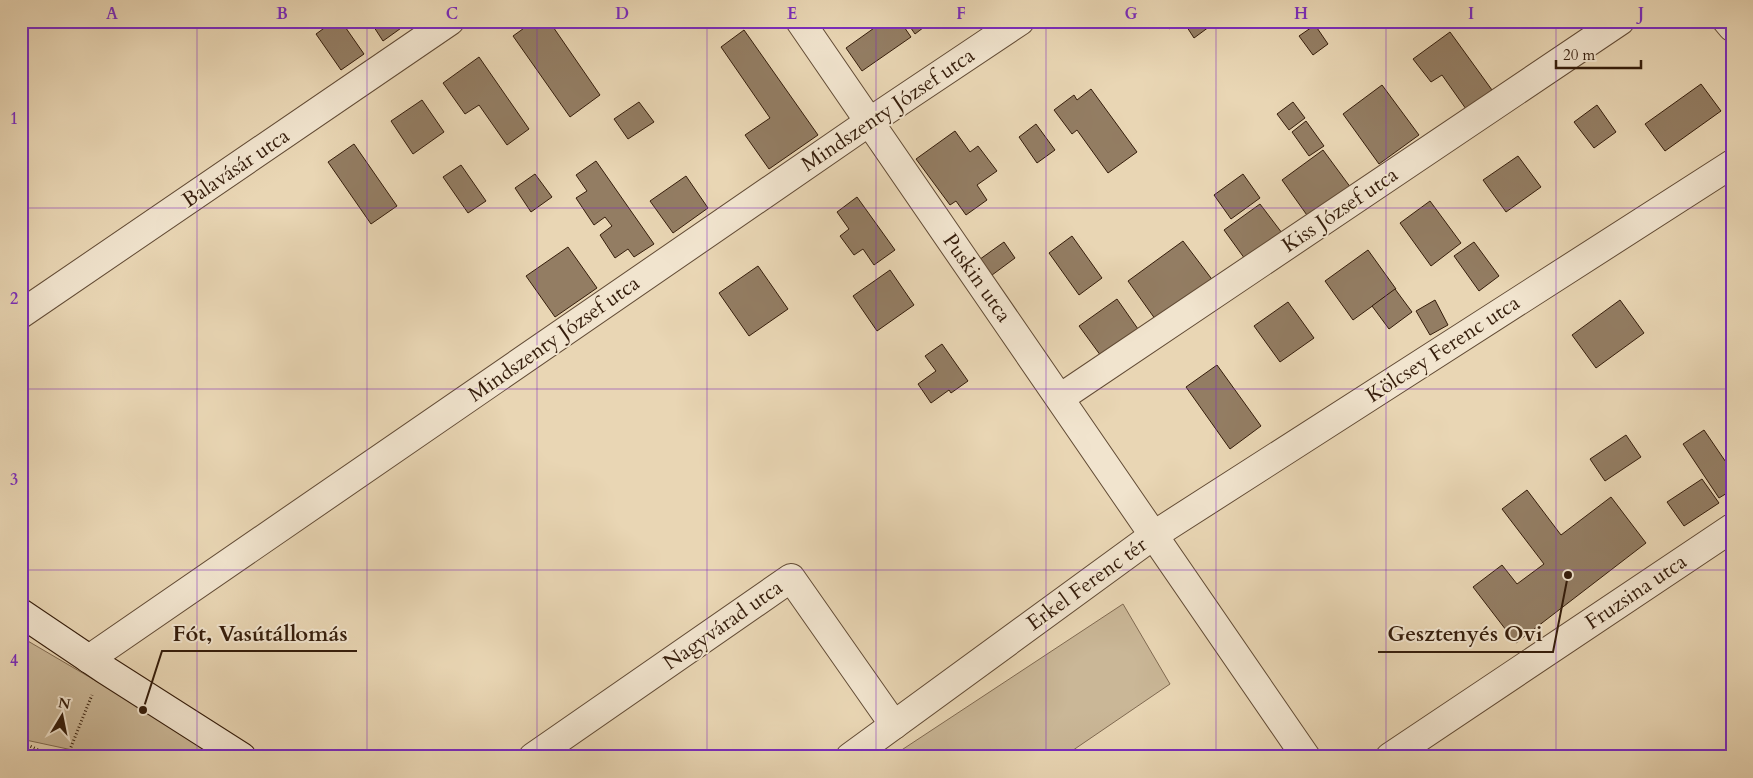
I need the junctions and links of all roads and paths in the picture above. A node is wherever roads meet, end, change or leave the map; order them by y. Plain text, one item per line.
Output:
1 (450, 21) edge
2 (800, 21) edge
3 (1020, 21) edge
4 (1620, 21) edge
5 (1727, 21) edge
6 (1732, 27) edge
7 (869, 122) junction
8 (1732, 164) edge
9 (21, 314) edge
10 (1060, 398) junction
11 (1732, 528) edge
12 (1154, 535) junction
13 (21, 613) edge
14 (96, 664) junction
15 (894, 725) junction
16 (21, 742) edge
17 (54, 757) edge
18 (67, 757) edge
19 (242, 757) edge
20 (533, 757) edge
21 (850, 757) edge
22 (1306, 757) edge
23 (1390, 757) edge

1 - 9 street, Balavásár utca
2 - 7 street, Puskin utca
3 - 7 street, Mindszenty József utca
4 - 10 street, Kiss József utca
5 - 6 street
7 - 10 street, Puskin utca
7 - 14 street, Mindszenty József utca
8 - 12 street, Kölcsey Ferenc utca
10 - 12 street, Puskin utca
11 - 23 street, Fruzsina utca
12 - 15 street, Erkel Ferenc tér
12 - 22 street, Erkel Ferenc tér
13 - 14 street
14 - 18 path
14 - 19 street
15 - 20 street, Nagyvárad utca
15 - 21 street, Erkel Ferenc tér
16 - 17 path

